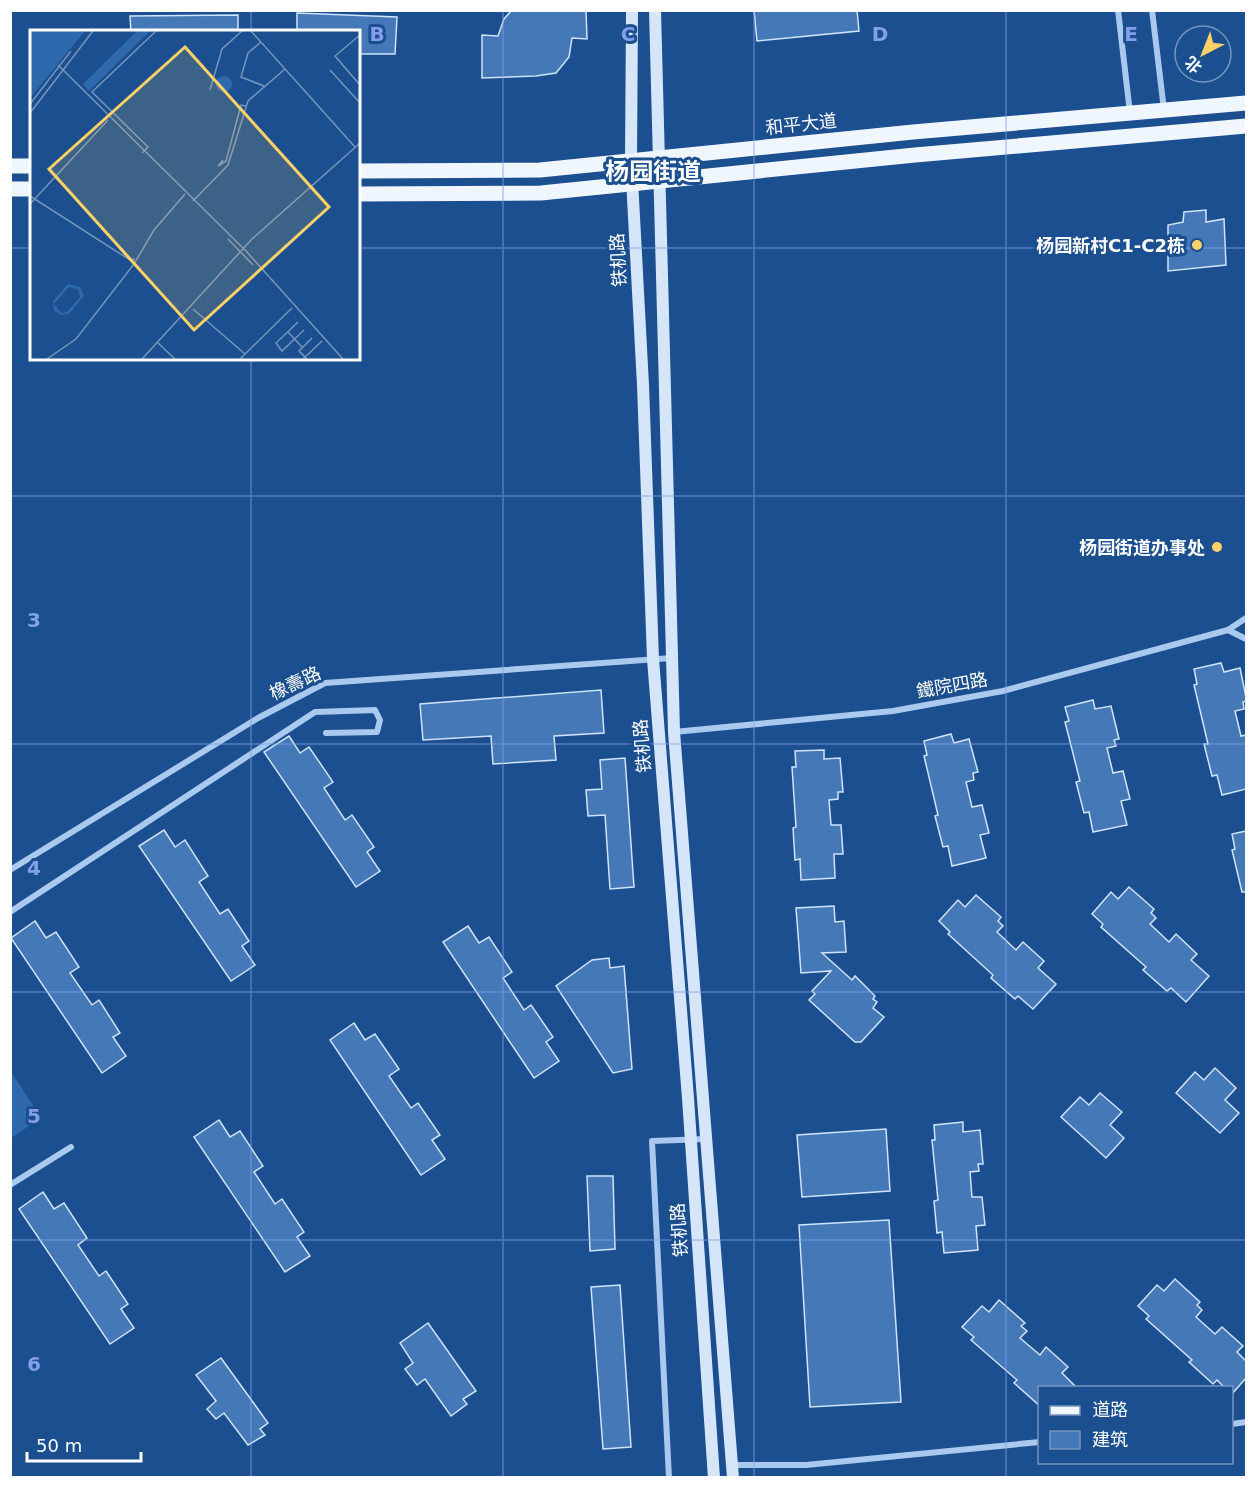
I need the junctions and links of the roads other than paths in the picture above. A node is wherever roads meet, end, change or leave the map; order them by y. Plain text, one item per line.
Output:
1 (632, 10) edge
2 (655, 10) edge
3 (1118, 10) edge
4 (1152, 10) edge
5 (1246, 103) edge
6 (1165, 110) junction
7 (1131, 113) junction
8 (1246, 126) edge
9 (658, 158) junction
10 (631, 160) junction
11 (10, 166) edge
12 (30, 166) edge
13 (360, 171) edge
14 (659, 181) junction
15 (632, 183) junction
16 (10, 189) edge
17 (30, 189) edge
18 (360, 194) edge
19 (1246, 618) edge
20 (1228, 630) junction
21 (1246, 639) edge
22 (672, 658) junction
23 (653, 659) junction
24 (674, 732) junction
25 (326, 733) dead end
26 (10, 870) edge
27 (10, 912) edge
28 (705, 1139) junction
29 (691, 1140) junction
30 (71, 1147) dead end
31 (10, 1185) edge
32 (1038, 1442) edge
33 (733, 1471) edge
34 (669, 1478) edge
35 (714, 1478) edge

1 - 10 main road, 铁机路
2 - 9 main road, 铁机路
3 - 7 street
4 - 6 street
5 - 6 main road, 和平大道
6 - 7 main road, 和平大道
7 - 9 main road, 和平大道
8 - 14 main road
9 - 10 main road, 和平大道
9 - 14 main road, 铁机路
10 - 13 main road, 和平大道
10 - 15 main road, 铁机路
11 - 12 main road
14 - 15 main road
14 - 22 main road, 铁机路
15 - 18 main road
15 - 23 main road, 铁机路
16 - 17 main road
19 - 20 street, 鐵院四路
20 - 21 street
20 - 24 street, 鐵院四路
22 - 23 street, 橡壽路
22 - 24 main road, 铁机路
23 - 26 street, 橡壽路
23 - 29 main road, 铁机路
24 - 28 main road, 铁机路
25 - 27 street
28 - 29 street
28 - 33 main road, 铁机路
29 - 34 street
29 - 35 main road, 铁机路
30 - 31 street
32 - 33 street

